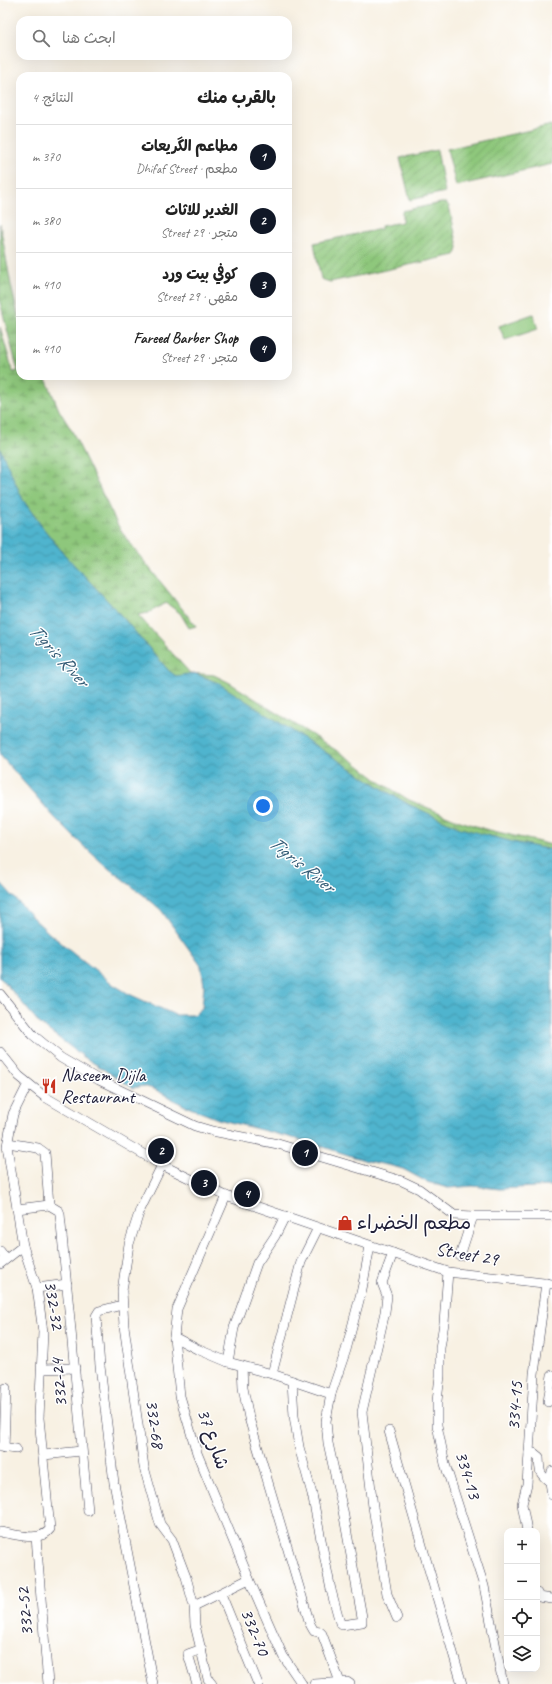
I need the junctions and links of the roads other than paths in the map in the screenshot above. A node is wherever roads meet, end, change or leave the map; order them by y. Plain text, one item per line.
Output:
1 (0, 994) edge
2 (0, 1052) edge
3 (28, 1084) junction
4 (5, 1146) edge
5 (162, 1165) junction
6 (226, 1196) junction
7 (49, 1205) junction
8 (17, 1209) junction
9 (285, 1216) junction
10 (473, 1216) junction
11 (552, 1216) edge
12 (318, 1228) junction
13 (23, 1246) junction
14 (370, 1246) junction
15 (0, 1251) edge
16 (393, 1253) junction
17 (460, 1256) dead end
18 (3, 1262) edge
19 (448, 1272) junction
20 (549, 1283) edge
21 (67, 1284) junction
22 (37, 1288) junction
23 (122, 1305) junction
24 (174, 1337) junction
25 (228, 1362) junction
26 (242, 1366) junction
27 (75, 1368) junction
28 (42, 1369) junction
29 (272, 1374) junction
30 (552, 1375) edge
31 (292, 1381) junction
32 (6, 1388) dead end
33 (330, 1394) junction
34 (548, 1402) dead end
35 (389, 1431) dead end
36 (2, 1448) edge
37 (16, 1449) dead end
38 (81, 1451) junction
39 (528, 1453) junction
40 (44, 1455) junction
41 (552, 1471) edge
42 (550, 1482) junction
43 (552, 1495) edge
44 (88, 1511) dead end
45 (526, 1528) edge
46 (0, 1532) edge
47 (40, 1536) junction
48 (249, 1579) junction
49 (221, 1594) junction
50 (540, 1596) edge
51 (552, 1599) edge
52 (194, 1606) junction
53 (397, 1618) dead end
54 (202, 1649) junction
55 (340, 1682) junction
56 (48, 1684) edge
57 (153, 1684) edge
58 (197, 1684) edge
59 (212, 1684) edge
60 (258, 1684) edge
61 (302, 1684) edge
62 (314, 1684) edge
63 (350, 1684) edge
64 (462, 1684) edge
65 (503, 1684) edge

1 - 10 street
2 - 3 street, Street 29
3 - 4 street, 332-32
3 - 5 street, Street 29
4 - 7 street
4 - 8 street, 332-32
5 - 6 street, Street 29
5 - 23 street, 332-68
6 - 9 street, Street 29
6 - 24 street, شارع 37
7 - 8 street
7 - 21 street, 332-24
8 - 13 street, 332-32
9 - 12 street, Street 29
9 - 25 street
10 - 11 street
10 - 17 street
12 - 14 street, Street 29
12 - 29 street
13 - 18 street
13 - 22 street, 332-32
14 - 16 street, Street 29
14 - 33 street
15 - 18 street
16 - 19 street, Street 29
16 - 53 street
19 - 20 street, Street 29
19 - 65 street, 334-13
20 - 39 street, 334-15
21 - 22 street
21 - 27 street, 332-24
22 - 28 street, 332-32
23 - 52 street, 332-68
23 - 57 street
24 - 25 street
24 - 48 street, شارع 37
25 - 26 street
26 - 29 street
26 - 55 street
27 - 28 street
27 - 38 street, 332-24
28 - 40 street, 332-32
29 - 31 street
30 - 34 street
31 - 33 street
31 - 33 street
32 - 36 street
35 - 64 street
36 - 37 street
38 - 40 street
38 - 44 street, 332-24
39 - 42 street
39 - 45 street, 334-15
40 - 47 street, 332-32
41 - 42 street
42 - 43 street
46 - 47 street
47 - 56 street, 332-52
48 - 49 street
48 - 61 street, شارع 37
49 - 52 street
49 - 60 street, 332-70
50 - 51 street
52 - 54 street, 332-68
54 - 58 street
54 - 59 street, 332-68
55 - 62 street
55 - 63 street

